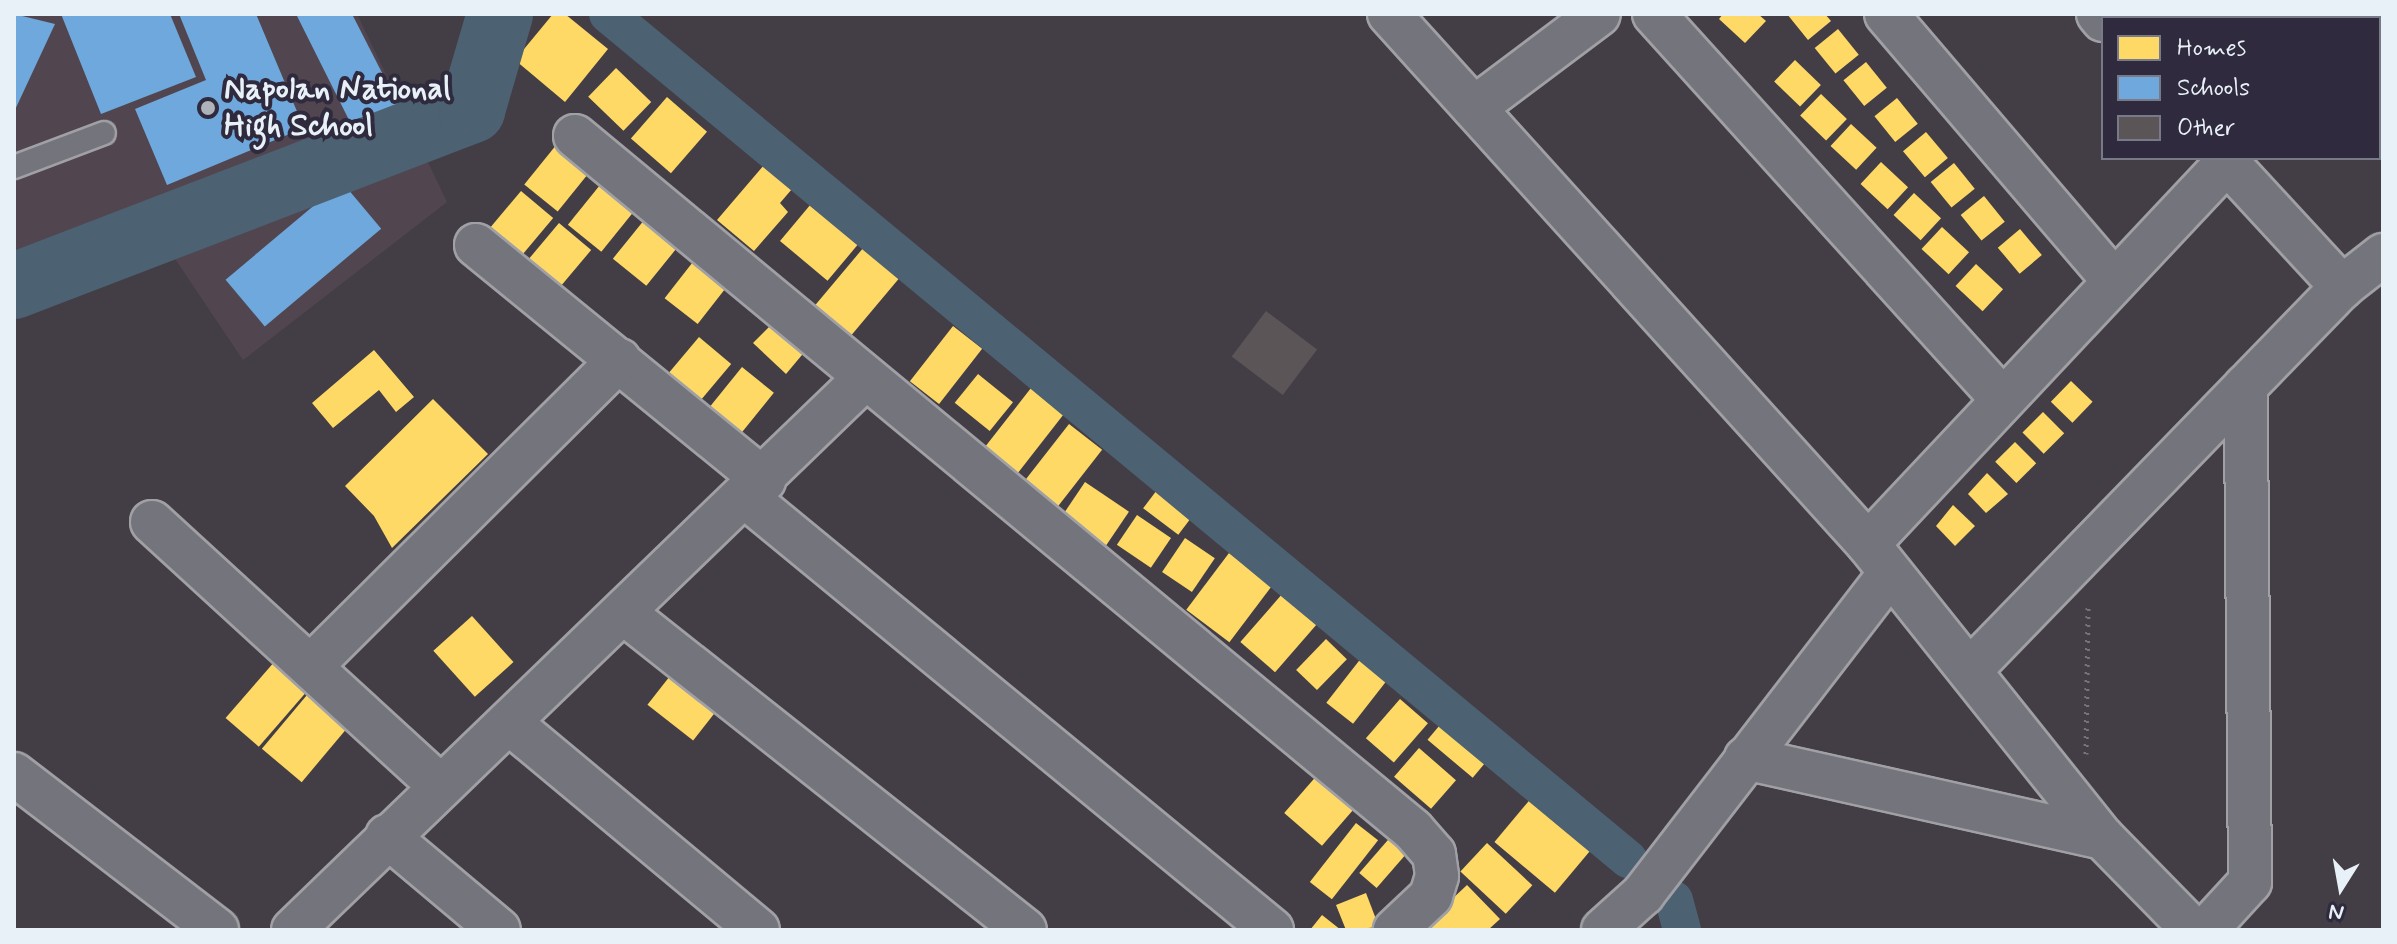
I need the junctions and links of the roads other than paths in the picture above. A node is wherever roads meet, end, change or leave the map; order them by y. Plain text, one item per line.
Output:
1 (1389, 14) edge
2 (1599, 14) edge
3 (1654, 14) edge
4 (1886, 14) edge
5 (1474, 108) junction
6 (104, 133) dead end
7 (575, 136) dead end
8 (2226, 160) edge
9 (2228, 160) edge
10 (14, 167) edge
11 (476, 245) dead end
12 (2383, 255) edge
13 (2114, 281) junction
14 (2342, 287) junction
15 (619, 360) junction
16 (864, 379) junction
17 (2246, 386) junction
18 (2003, 400) junction
19 (755, 489) junction
20 (152, 522) dead end
21 (1879, 560) junction
22 (624, 613) junction
23 (312, 665) junction
24 (1970, 670) junction
25 (512, 725) junction
26 (1746, 758) junction
27 (14, 774) edge
28 (441, 787) junction
29 (2094, 826) junction
30 (387, 836) junction
31 (217, 930) edge
32 (293, 930) edge
33 (499, 930) edge
34 (758, 930) edge
35 (1025, 930) edge
36 (1272, 930) edge
37 (1395, 930) edge
38 (1603, 930) edge
39 (2193, 930) edge
40 (2206, 930) edge

1 - 5 street
2 - 5 street
3 - 18 street
4 - 13 street
5 - 21 street
6 - 10 lane
7 - 16 street
8 - 13 street
9 - 14 street
11 - 15 street
12 - 14 street
13 - 18 street
14 - 17 street
15 - 19 street
15 - 23 street
16 - 19 street
16 - 37 street
17 - 24 street
17 - 40 street
18 - 21 street
19 - 22 street
19 - 36 street
20 - 23 street
21 - 24 street
21 - 26 street
22 - 25 street
22 - 35 street
23 - 28 street
24 - 29 street
25 - 28 street
25 - 34 street
26 - 29 street
26 - 38 street
27 - 31 street
28 - 30 street
29 - 39 street
30 - 32 street
30 - 33 street

